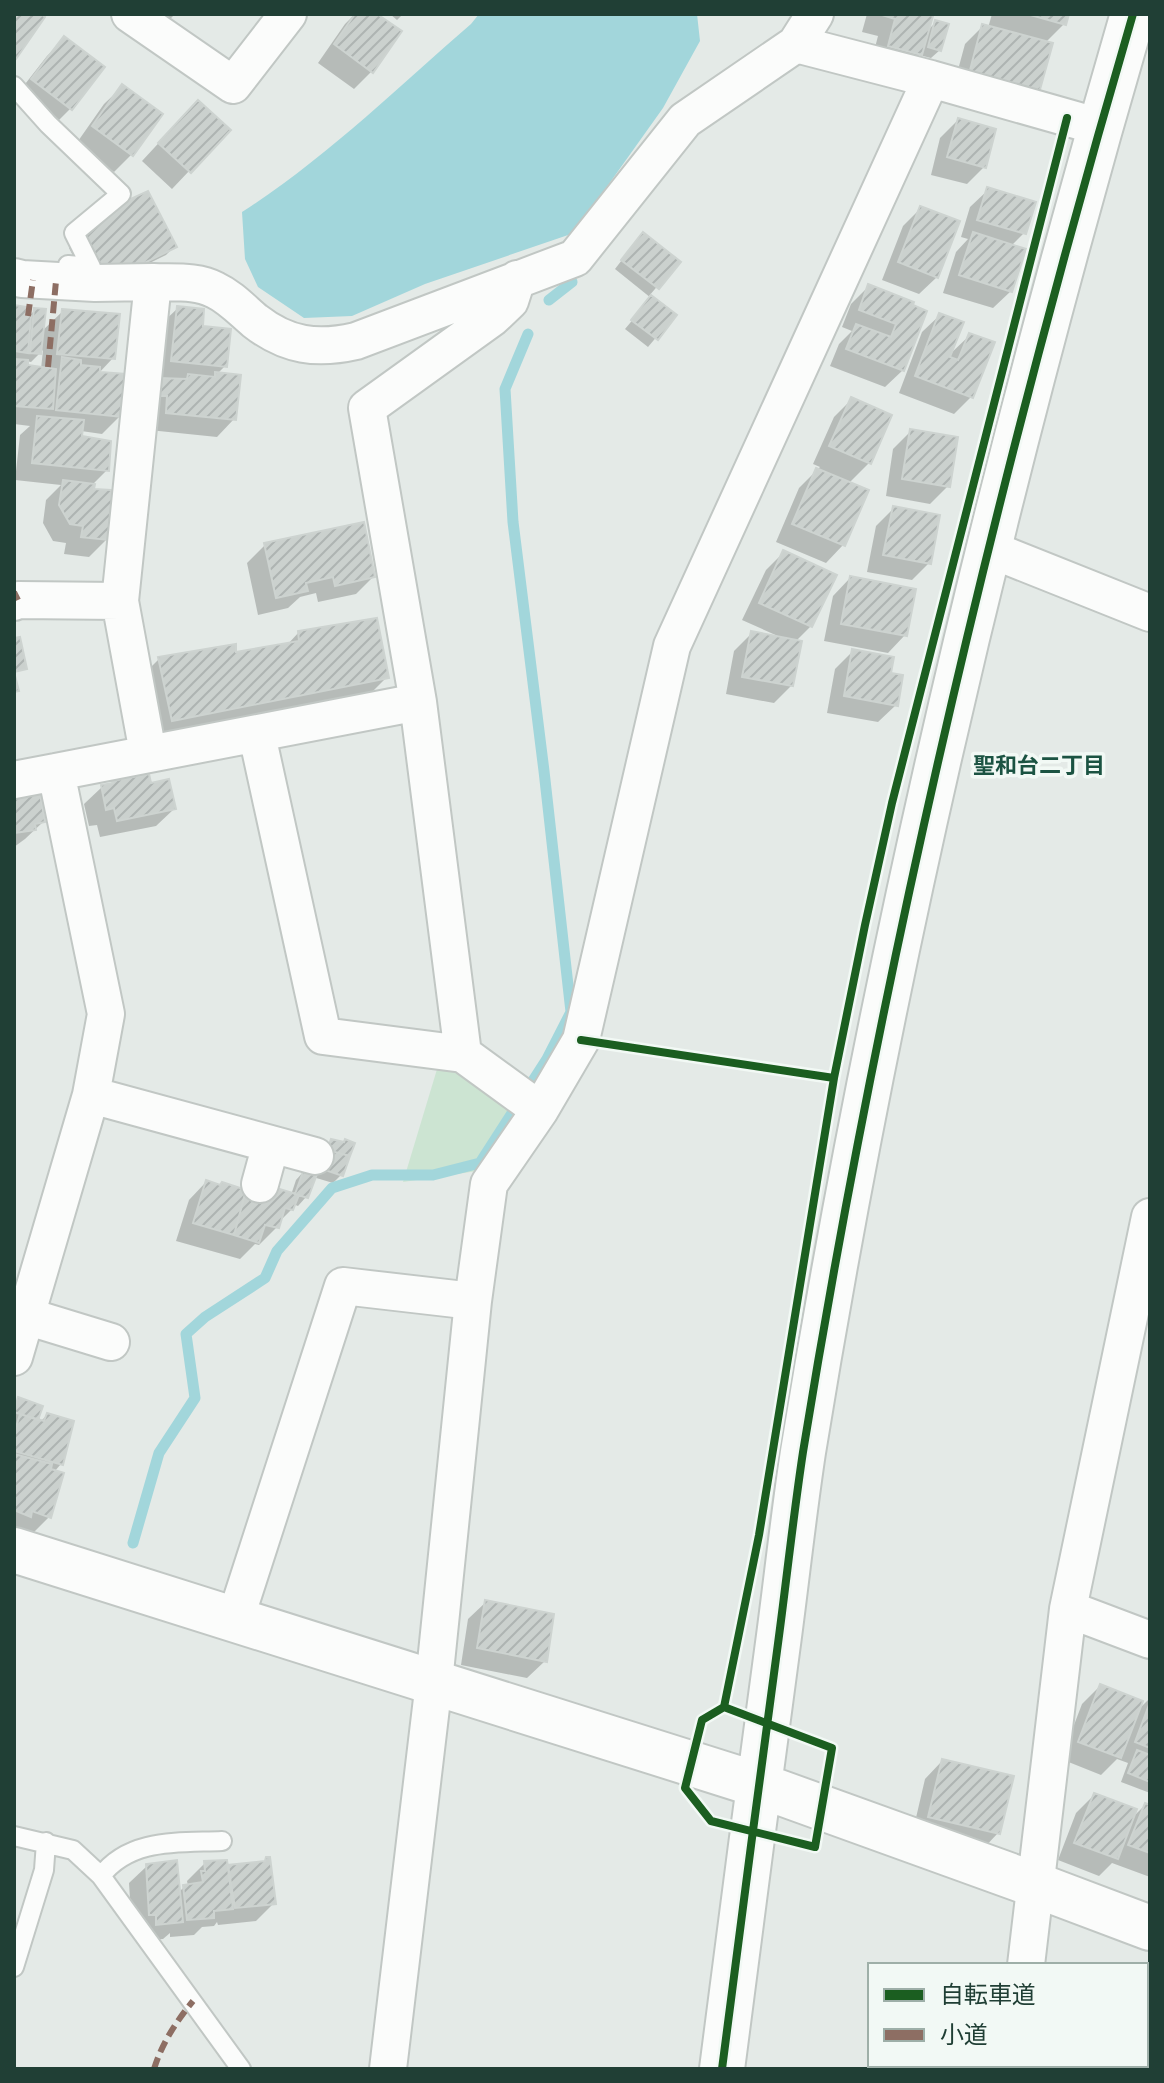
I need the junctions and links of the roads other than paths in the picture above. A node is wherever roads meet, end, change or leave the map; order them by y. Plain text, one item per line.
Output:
1 (130, 14) edge
2 (288, 14) edge
3 (815, 14) edge
4 (1133, 14) edge
5 (796, 44) junction
6 (931, 79) junction
7 (14, 86) edge
8 (1100, 127) junction
9 (14, 262) edge
10 (14, 277) edge
11 (517, 279) junction
12 (153, 282) junction
13 (987, 548) junction
14 (120, 601) junction
15 (14, 602) edge
16 (1150, 613) edge
17 (418, 702) junction
18 (257, 735) junction
19 (148, 753) junction
20 (56, 772) junction
21 (14, 780) edge
22 (463, 1054) junction
23 (91, 1095) junction
24 (540, 1110) junction
25 (271, 1144) junction
26 (315, 1156) dead end
27 (260, 1184) dead end
28 (1150, 1217) edge
29 (473, 1301) junction
30 (26, 1316) junction
31 (111, 1342) dead end
32 (14, 1357) edge
33 (14, 1550) edge
34 (1068, 1609) junction
35 (235, 1620) junction
36 (1150, 1640) edge
37 (434, 1682) junction
38 (759, 1785) junction
39 (14, 1836) edge
40 (222, 1841) dead end
41 (46, 1842) junction
42 (101, 1876) junction
43 (1036, 1885) junction
44 (1150, 1928) edge
45 (1026, 1963) edge
46 (14, 1967) edge
47 (241, 2069) edge
48 (388, 2069) edge
49 (722, 2069) edge

1 - 2 street
3 - 5 street
4 - 8 street
5 - 6 street
5 - 11 street
6 - 8 street
6 - 24 street
7 - 9 lane
8 - 13 street
10 - 12 street
11 - 12 street
11 - 17 street
12 - 14 street
13 - 16 street
13 - 38 street
14 - 15 street
14 - 19 street
17 - 18 street
17 - 22 street
18 - 19 street
18 - 22 street
19 - 20 street
20 - 21 street
20 - 23 street
22 - 24 street
23 - 25 street
23 - 30 street
24 - 29 street
25 - 26 street
25 - 27 street
28 - 34 street
29 - 35 street
29 - 37 street
30 - 31 street
30 - 32 street
33 - 35 street
34 - 36 street
34 - 43 street
35 - 37 street
37 - 38 street
37 - 48 street
38 - 43 street
38 - 49 street
39 - 41 lane
40 - 42 lane
41 - 42 lane
41 - 46 lane
42 - 47 lane
43 - 44 street
43 - 45 street

